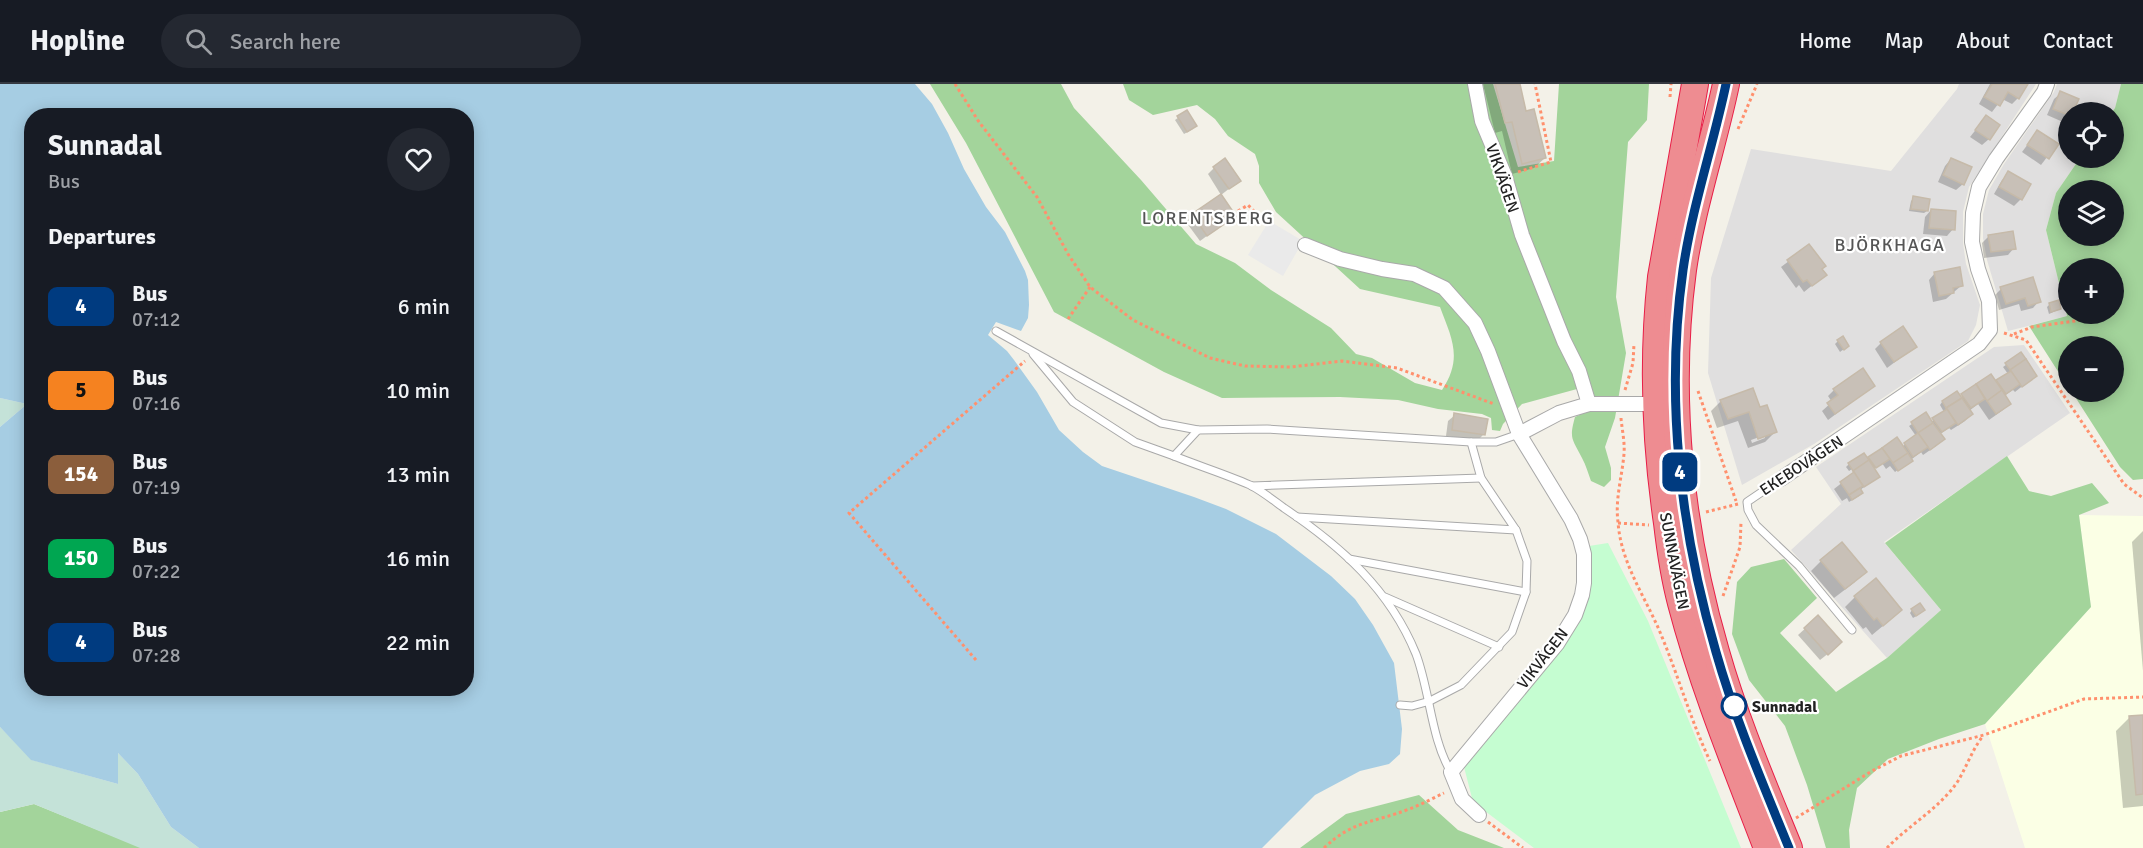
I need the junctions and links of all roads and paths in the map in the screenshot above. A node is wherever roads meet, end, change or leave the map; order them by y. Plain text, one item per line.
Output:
1 (955, 84) edge
2 (1475, 84) edge
3 (1535, 84) edge
4 (1695, 84) edge
5 (1726, 84) edge
6 (1757, 84) edge
7 (2047, 84) edge
8 (1735, 135) dead end
9 (1504, 176) junction
10 (1238, 211) dead end
11 (1267, 224) dead end
12 (1305, 245) dead end
13 (1090, 287) junction
14 (1068, 319) dead end
15 (2058, 323) edge
16 (1990, 330) junction
17 (996, 331) dead end
18 (2012, 335) junction
19 (1030, 350) junction
20 (1025, 361) dead end
21 (1696, 383) dead end
22 (1589, 404) junction
23 (1655, 404) junction
24 (1511, 412) junction
25 (1198, 430) junction
26 (1519, 434) junction
27 (1471, 442) junction
28 (1174, 456) junction
29 (1481, 478) junction
30 (1781, 479) joint
31 (1252, 486) junction
32 (2143, 498) edge
33 (1747, 502) junction
34 (1737, 505) junction
35 (1702, 513) dead end
36 (1740, 516) dead end
37 (1297, 517) junction
38 (1618, 523) dead end
39 (1653, 525) dead end
40 (1516, 530) junction
41 (1348, 559) junction
42 (1526, 592) junction
43 (1385, 597) junction
44 (1724, 604) dead end
45 (1852, 630) dead end
46 (1499, 647) junction
47 (976, 660) dead end
48 (2143, 697) edge
49 (1430, 701) junction
50 (1400, 705) dead end
51 (1984, 735) junction
52 (1450, 772) junction
53 (1456, 787) junction
54 (1479, 815) joint
55 (1798, 824) dead end
56 (1324, 848) edge
57 (1523, 848) edge
58 (1767, 848) edge
59 (1789, 848) edge
60 (1887, 848) edge

1 - 13 path
2 - 9 street, VIKVÄGEN
3 - 9 path
4 - 23 highway, SUNNAVÄGEN
5 - 59 highway, SUNNAVÄGEN
6 - 8 path
7 - 16 street
9 - 22 street, VIKVÄGEN
10 - 11 path
12 - 24 street, VIKVÄGEN
13 - 14 path
13 - 24 path
15 - 18 path
16 - 18 path
16 - 30 street, EKEBOVÄGEN
17 - 19 lane
18 - 32 path
19 - 25 lane
19 - 28 lane
20 - 47 path
21 - 34 path
22 - 23 street
22 - 26 street
23 - 58 highway, SUNNAVÄGEN
24 - 26 street, VIKVÄGEN
25 - 27 lane
25 - 28 lane
26 - 27 lane
26 - 52 street, VIKVÄGEN
27 - 29 lane
28 - 31 lane
29 - 31 lane
29 - 40 lane
30 - 33 lane, EKEBOVÄGEN
31 - 37 lane
33 - 34 path
33 - 45 lane, EKEBOVÄGEN
34 - 35 path
36 - 44 path
37 - 40 lane
37 - 41 lane
38 - 39 path
40 - 42 lane
41 - 42 lane
41 - 43 lane
42 - 46 lane
43 - 46 lane
43 - 49 lane
46 - 49 lane
48 - 51 path
49 - 50 lane
49 - 52 lane
51 - 55 path
51 - 60 path
52 - 53 street
53 - 54 street
53 - 56 path
54 - 57 path

